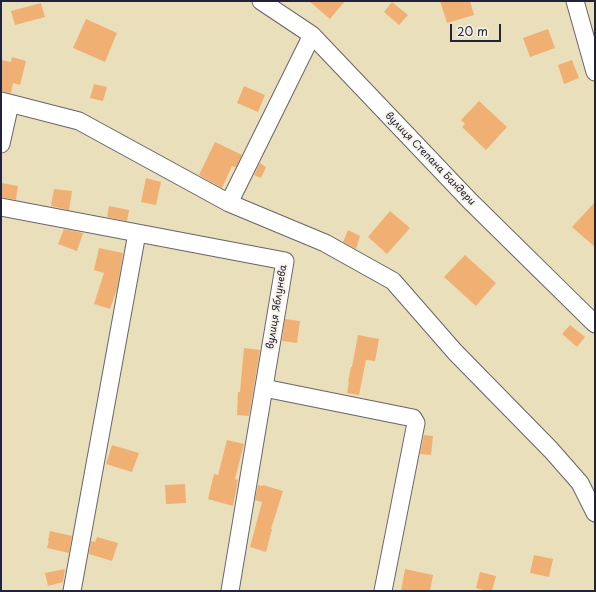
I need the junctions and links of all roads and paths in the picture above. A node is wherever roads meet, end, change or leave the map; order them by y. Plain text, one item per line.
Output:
1 (261, 1) edge
2 (575, 1) edge
3 (312, 35) junction
4 (595, 72) edge
5 (6, 103) edge
6 (1, 144) edge
7 (229, 203) junction
8 (1, 207) edge
9 (137, 233) junction
10 (595, 324) edge
11 (264, 388) junction
12 (595, 513) edge
13 (72, 591) edge
14 (230, 591) edge
15 (383, 591) edge

1 - 3 street, вулиця Степана Бандери
2 - 4 street
3 - 7 street
3 - 10 street, вулиця Степана Бандери
5 - 6 street
5 - 7 street
7 - 12 street
8 - 9 street, вулиця Яблунева
9 - 11 street, вулиця Яблунева
9 - 13 street
11 - 14 street, вулиця Яблунева
11 - 15 street

